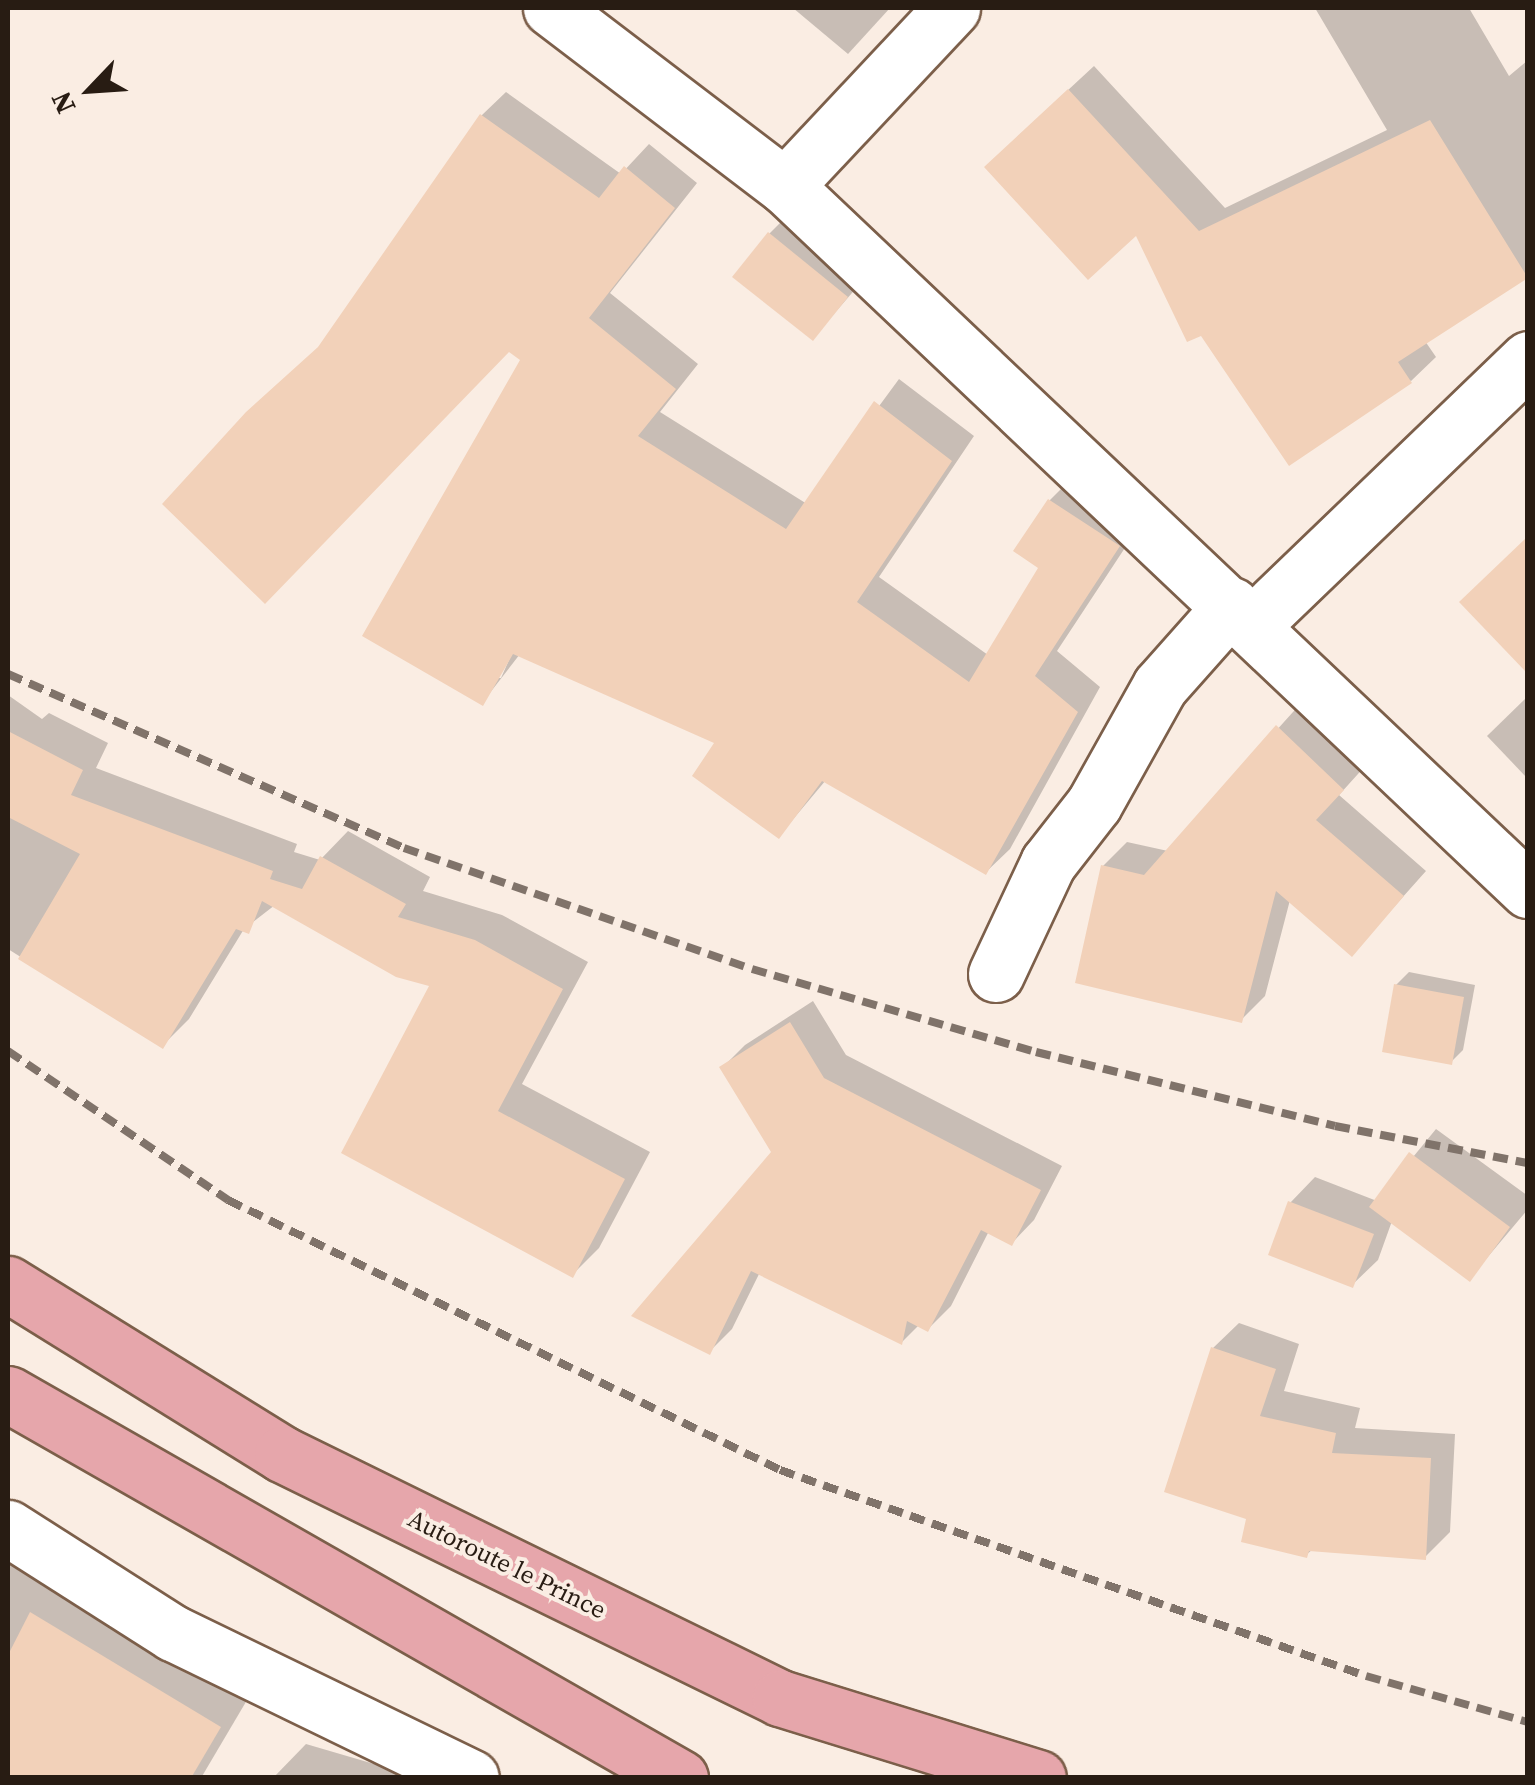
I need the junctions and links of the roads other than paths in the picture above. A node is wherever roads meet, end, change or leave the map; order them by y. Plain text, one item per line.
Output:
1 (551, 8) edge
2 (952, 8) edge
3 (785, 186) junction
4 (1528, 359) edge
5 (1243, 615) junction
6 (1528, 890) edge
7 (996, 974) dead end
8 (8, 1284) edge
9 (8, 1394) edge
10 (8, 1528) edge
11 (471, 1778) edge
12 (680, 1778) edge
13 (1038, 1778) edge

1 - 3 street
2 - 3 street
3 - 5 street
4 - 5 street
5 - 6 street
5 - 7 street
8 - 13 main road, Autoroute le Prince
9 - 12 main road
10 - 11 street

